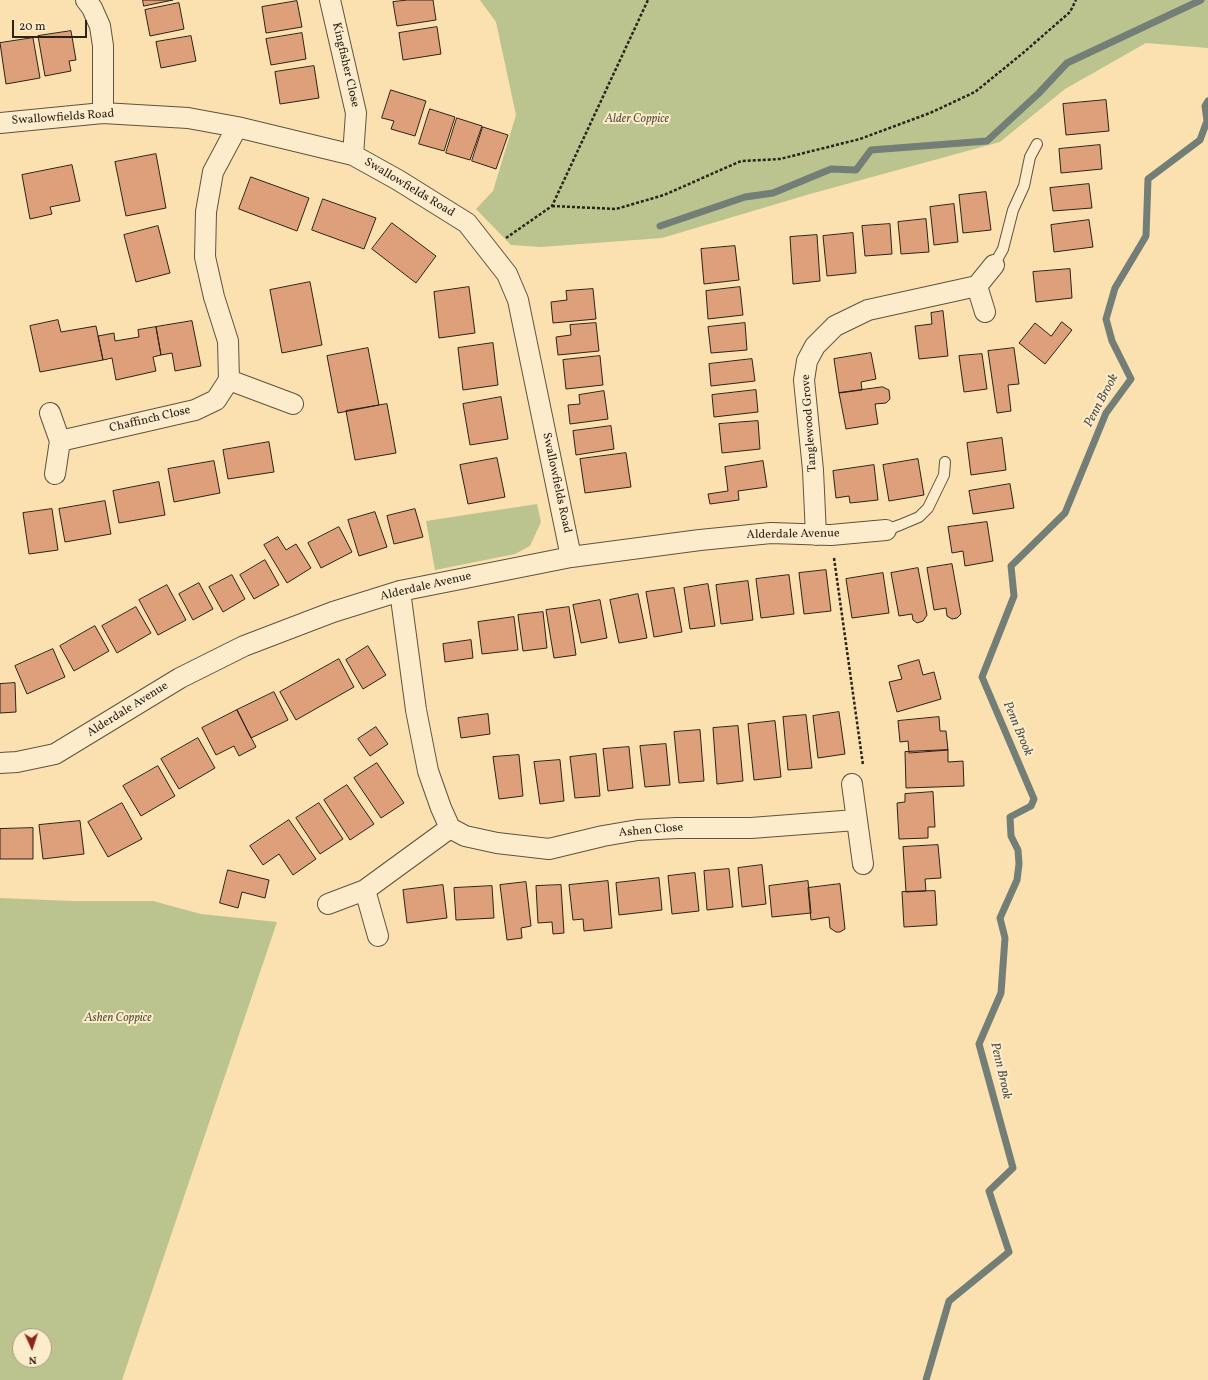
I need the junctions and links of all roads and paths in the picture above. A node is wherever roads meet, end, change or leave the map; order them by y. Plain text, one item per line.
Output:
1 (86, 0) edge
2 (330, 0) edge
3 (648, 0) edge
4 (1076, 0) edge
5 (103, 112) junction
6 (0, 123) edge
7 (237, 127) junction
8 (1037, 144) dead end
9 (352, 154) junction
10 (552, 206) junction
11 (505, 240) dead end
12 (994, 265) joint
13 (977, 286) junction
14 (985, 312) dead end
15 (229, 380) junction
16 (293, 404) dead end
17 (50, 413) dead end
18 (60, 441) junction
19 (945, 462) dead end
20 (54, 474) dead end
21 (886, 530) joint
22 (823, 535) junction
23 (571, 557) junction
24 (400, 591) junction
25 (0, 763) edge
26 (852, 784) joint
27 (856, 820) junction
28 (450, 828) junction
29 (862, 864) dead end
30 (365, 890) junction
31 (328, 904) dead end
32 (378, 936) dead end

1 - 5 street
2 - 9 street, Kingfisher Close
3 - 10 path
4 - 10 path
5 - 6 street, Swallowfields Road
5 - 7 street, Swallowfields Road
7 - 9 street, Swallowfields Road
7 - 15 street
8 - 12 lane
9 - 23 street, Swallowfields Road
10 - 11 path
12 - 13 street
13 - 14 street
13 - 22 street, Tanglewood Grove
15 - 16 street
15 - 18 street, Chaffinch Close
17 - 18 street
18 - 20 street
19 - 21 lane
21 - 22 street, Alderdale Avenue
22 - 23 street, Alderdale Avenue
22 - 26 path
23 - 24 street, Alderdale Avenue
24 - 25 street, Alderdale Avenue
24 - 28 street
26 - 27 street
27 - 28 street, Ashen Close
27 - 29 street
28 - 30 street
30 - 31 street
30 - 32 street

